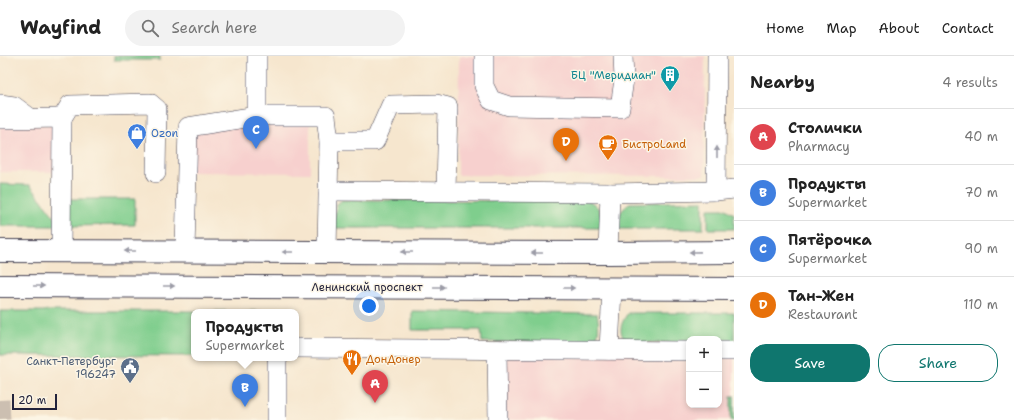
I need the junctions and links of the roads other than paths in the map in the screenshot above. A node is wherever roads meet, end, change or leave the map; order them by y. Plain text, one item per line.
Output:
1 (257, 56) edge
2 (484, 56) edge
3 (623, 56) edge
4 (717, 56) edge
5 (0, 104) edge
6 (257, 116) junction
7 (0, 118) edge
8 (30, 118) junction
9 (62, 118) junction
10 (329, 141) junction
11 (156, 173) dead end
12 (725, 190) edge
13 (446, 191) junction
14 (328, 192) junction
15 (610, 193) junction
16 (0, 250) edge
17 (61, 251) junction
18 (185, 251) junction
19 (327, 252) junction
20 (734, 252) edge
21 (608, 253) junction
22 (0, 286) edge
23 (612, 289) junction
24 (734, 289) edge
25 (299, 348) edge
26 (497, 350) junction
27 (609, 350) junction
28 (686, 351) edge
29 (722, 351) edge
30 (734, 351) edge
31 (277, 361) edge
32 (277, 420) edge
33 (498, 420) edge

1 - 6 lane
2 - 3 lane
12 -> 4 lane
5 - 8 lane
6 - 10 lane
6 - 18 lane
7 - 8 lane
8 - 9 lane
9 - 11 lane
9 - 17 lane
10 - 13 lane
10 - 14 lane
12 - 15 lane
13 - 14 lane
13 - 15 lane
14 - 19 lane
15 - 21 lane
16 - 17 main road
18 -> 17 main road
19 -> 18 main road
21 -> 19 main road
20 -> 21 main road
22 -> 23 main road, Ленинский проспект
23 - 24 main road, Ленинский проспект
23 - 27 lane
25 - 26 lane
26 - 27 lane
26 - 33 lane
27 - 28 lane
29 - 30 lane
31 - 32 lane

